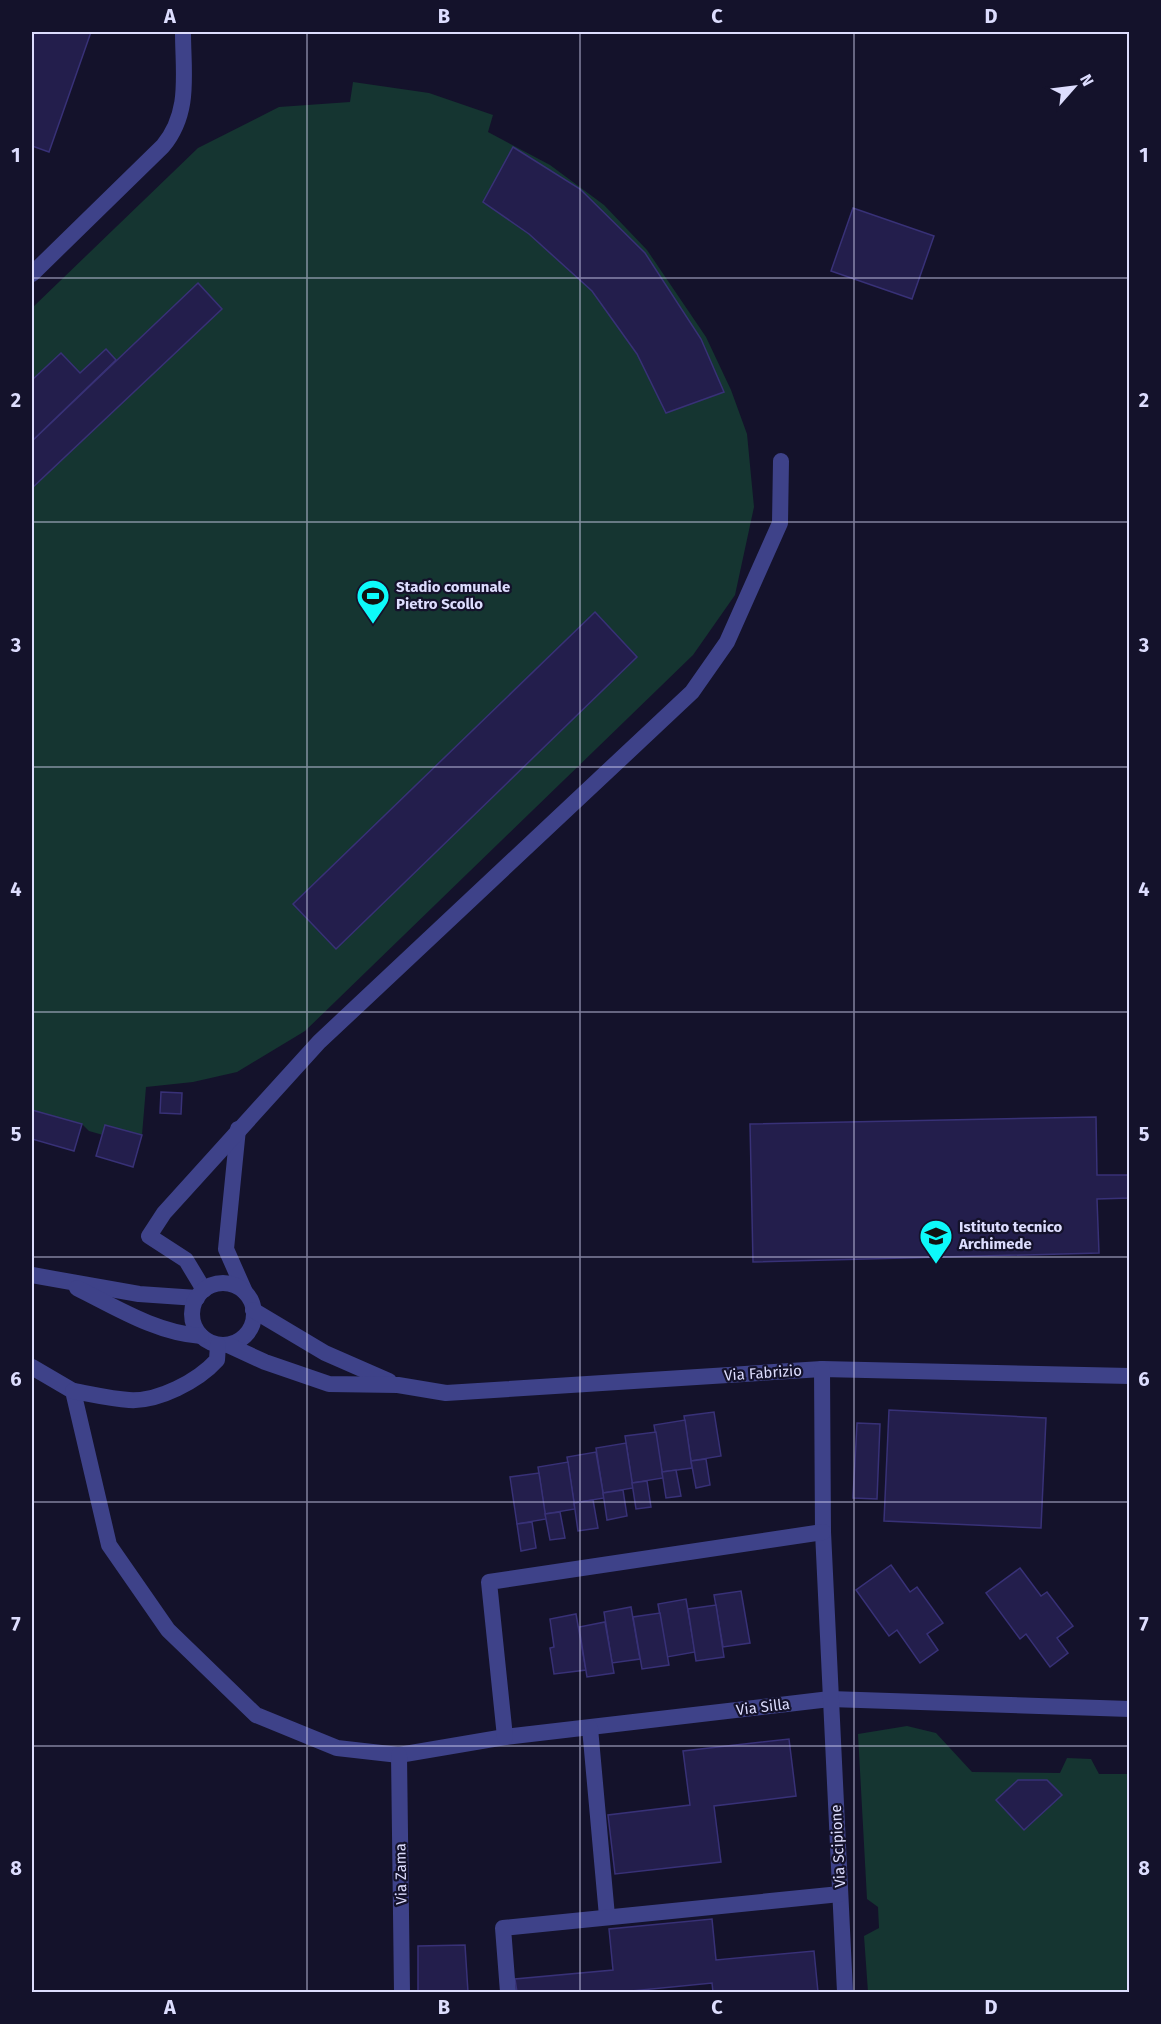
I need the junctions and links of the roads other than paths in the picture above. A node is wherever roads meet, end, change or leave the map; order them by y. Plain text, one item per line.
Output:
1 (183, 32) edge
2 (32, 274) edge
3 (781, 461) dead end
4 (238, 1129) junction
5 (32, 1275) edge
6 (63, 1280) junction
7 (244, 1292) junction
8 (201, 1294) junction
9 (253, 1310) junction
10 (201, 1336) junction
11 (223, 1345) junction
12 (32, 1367) edge
13 (822, 1369) junction
14 (1130, 1376) edge
15 (398, 1385) junction
16 (73, 1391) junction
17 (824, 1532) junction
18 (830, 1699) junction
19 (1130, 1709) edge
20 (590, 1728) junction
21 (505, 1737) junction
22 (399, 1755) junction
23 (840, 1894) junction
24 (607, 1916) junction
25 (402, 1992) edge
26 (508, 1992) edge
27 (845, 1992) edge

1 - 2 street
3 - 4 street
4 - 7 street
4 - 8 street
5 - 6 street
6 - 8 street
6 - 10 street
7 - 8 street
7 - 9 street
8 - 10 street
9 - 11 street
9 - 15 street
10 - 11 street
11 - 15 street
11 - 16 street
12 - 16 street
13 - 14 street, Via Fabrizio
13 - 15 street, Via Fabrizio
13 - 17 street, Via Scipione
16 - 22 street, Via Silla
17 - 18 street, Via Scipione
17 - 21 street
18 - 19 street, Via Silla
18 - 20 street, Via Silla
18 - 23 street, Via Scipione
20 - 21 street, Via Silla
20 - 24 street
21 - 22 street, Via Silla
22 - 25 street, Via Zama
23 - 24 street
23 - 27 street, Via Scipione
24 - 26 street

